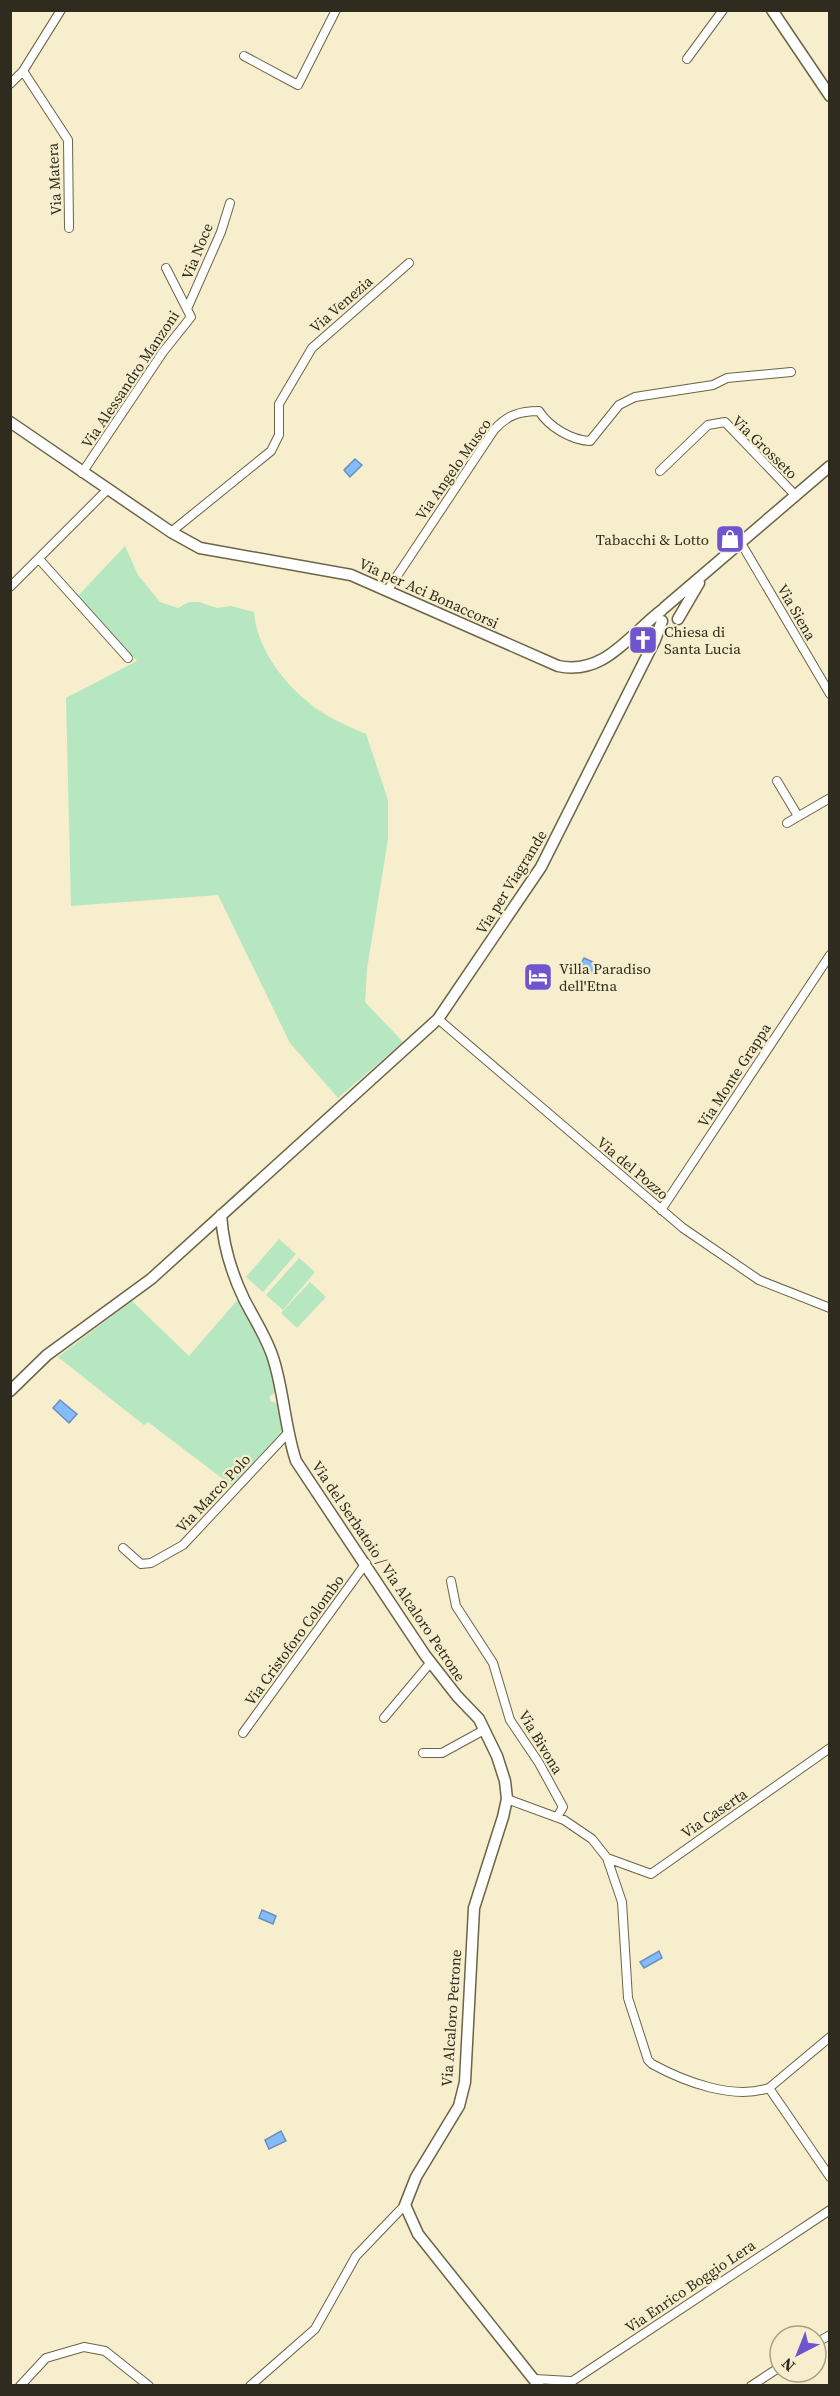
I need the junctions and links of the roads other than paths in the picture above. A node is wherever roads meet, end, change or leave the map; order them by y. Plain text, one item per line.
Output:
1 (61, 10) edge
2 (336, 10) edge
3 (723, 10) edge
4 (772, 10) edge
5 (244, 56) dead end
6 (687, 59) dead end
7 (22, 71) junction
8 (10, 84) edge
9 (830, 96) edge
10 (230, 203) dead end
11 (69, 228) dead end
12 (408, 263) dead end
13 (166, 268) dead end
14 (187, 309) junction
15 (790, 372) dead end
16 (10, 422) edge
17 (830, 466) edge
18 (660, 471) dead end
19 (82, 473) junction
20 (108, 489) junction
21 (796, 496) junction
22 (171, 532) junction
23 (741, 543) junction
24 (39, 559) junction
25 (710, 568) junction
26 (10, 587) edge
27 (387, 591) junction
28 (666, 617) junction
29 (128, 658) dead end
30 (830, 694) edge
31 (777, 781) dead end
32 (830, 798) edge
33 (798, 816) junction
34 (788, 823) dead end
35 (830, 954) edge
36 (438, 1019) junction
37 (661, 1210) junction
38 (221, 1215) junction
39 (830, 1308) edge
40 (47, 1355) junction
41 (10, 1391) edge
42 (10, 1399) edge
43 (287, 1434) junction
44 (123, 1548) dead end
45 (366, 1563) junction
46 (450, 1581) dead end
47 (431, 1662) junction
48 (384, 1718) dead end
49 (484, 1730) junction
50 (243, 1733) dead end
51 (830, 1748) edge
52 (423, 1753) dead end
53 (507, 1799) junction
54 (557, 1816) junction
55 (607, 1858) junction
56 (830, 2037) edge
57 (769, 2088) junction
58 (830, 2177) edge
59 (405, 2205) junction
60 (830, 2210) edge
61 (768, 2374) edge
62 (537, 2382) edge
63 (569, 2384) edge
64 (20, 2385) edge
65 (149, 2385) edge
66 (250, 2385) edge
67 (751, 2385) edge

1 - 7 street
2 - 5 street
3 - 6 street
4 - 9 main road
7 - 8 street
7 - 11 street, Via Matera
10 - 14 street, Via Noce
12 - 22 street, Via Venezia
13 - 14 street, Via Alessandro Manzoni
14 - 19 street, Via Alessandro Manzoni
15 - 27 street, Via Angelo Musco
16 - 19 main road, Via per Aci Bonaccorsi
17 - 21 main road
18 - 21 street, Via Grosseto
19 - 20 main road, Via per Aci Bonaccorsi
20 - 22 main road, Via per Aci Bonaccorsi
20 - 24 street
21 - 23 main road
22 - 27 main road, Via per Aci Bonaccorsi
23 - 25 main road
23 - 30 street, Via Siena
24 - 26 street
24 - 29 street
25 - 28 main road
25 - 28 main road, Via per Viagrande
27 - 28 main road, Via per Aci Bonaccorsi
28 - 36 main road, Via per Viagrande
31 - 33 street
32 - 33 street
33 - 34 street
35 - 37 street, Via Monte Grappa
36 - 37 street, Via del Pozzo
36 - 38 main road, Via per Viagrande
37 - 39 street, Via del Pozzo
38 - 40 main road, Via per Viagrande
38 - 43 main road, Via del Serbatoio / Via Alcaloro Petrone
40 - 41 main road
40 - 42 main road
43 - 44 street, Via Marco Polo
43 - 45 main road, Via del Serbatoio / Via Alcaloro Petrone
45 - 47 main road, Via del Serbatoio / Via Alcaloro Petrone
45 - 50 street, Via Cristoforo Colombo
46 - 54 street, Via Bivona
47 - 48 street
47 - 49 main road, Via del Serbatoio / Via Alcaloro Petrone
49 - 52 street
49 - 53 main road, Via del Serbatoio / Via Alcaloro Petrone
51 - 55 street, Via Caserta
53 - 54 street
53 - 59 main road, Via Alcaloro Petrone
54 - 55 street
55 - 57 street
56 - 57 street
57 - 58 street
59 - 62 main road
59 - 66 street, Via Alcaloro Petrone
60 - 63 street, Via Enrico Boggio Lera
61 - 67 street
62 - 63 street
64 - 65 street

